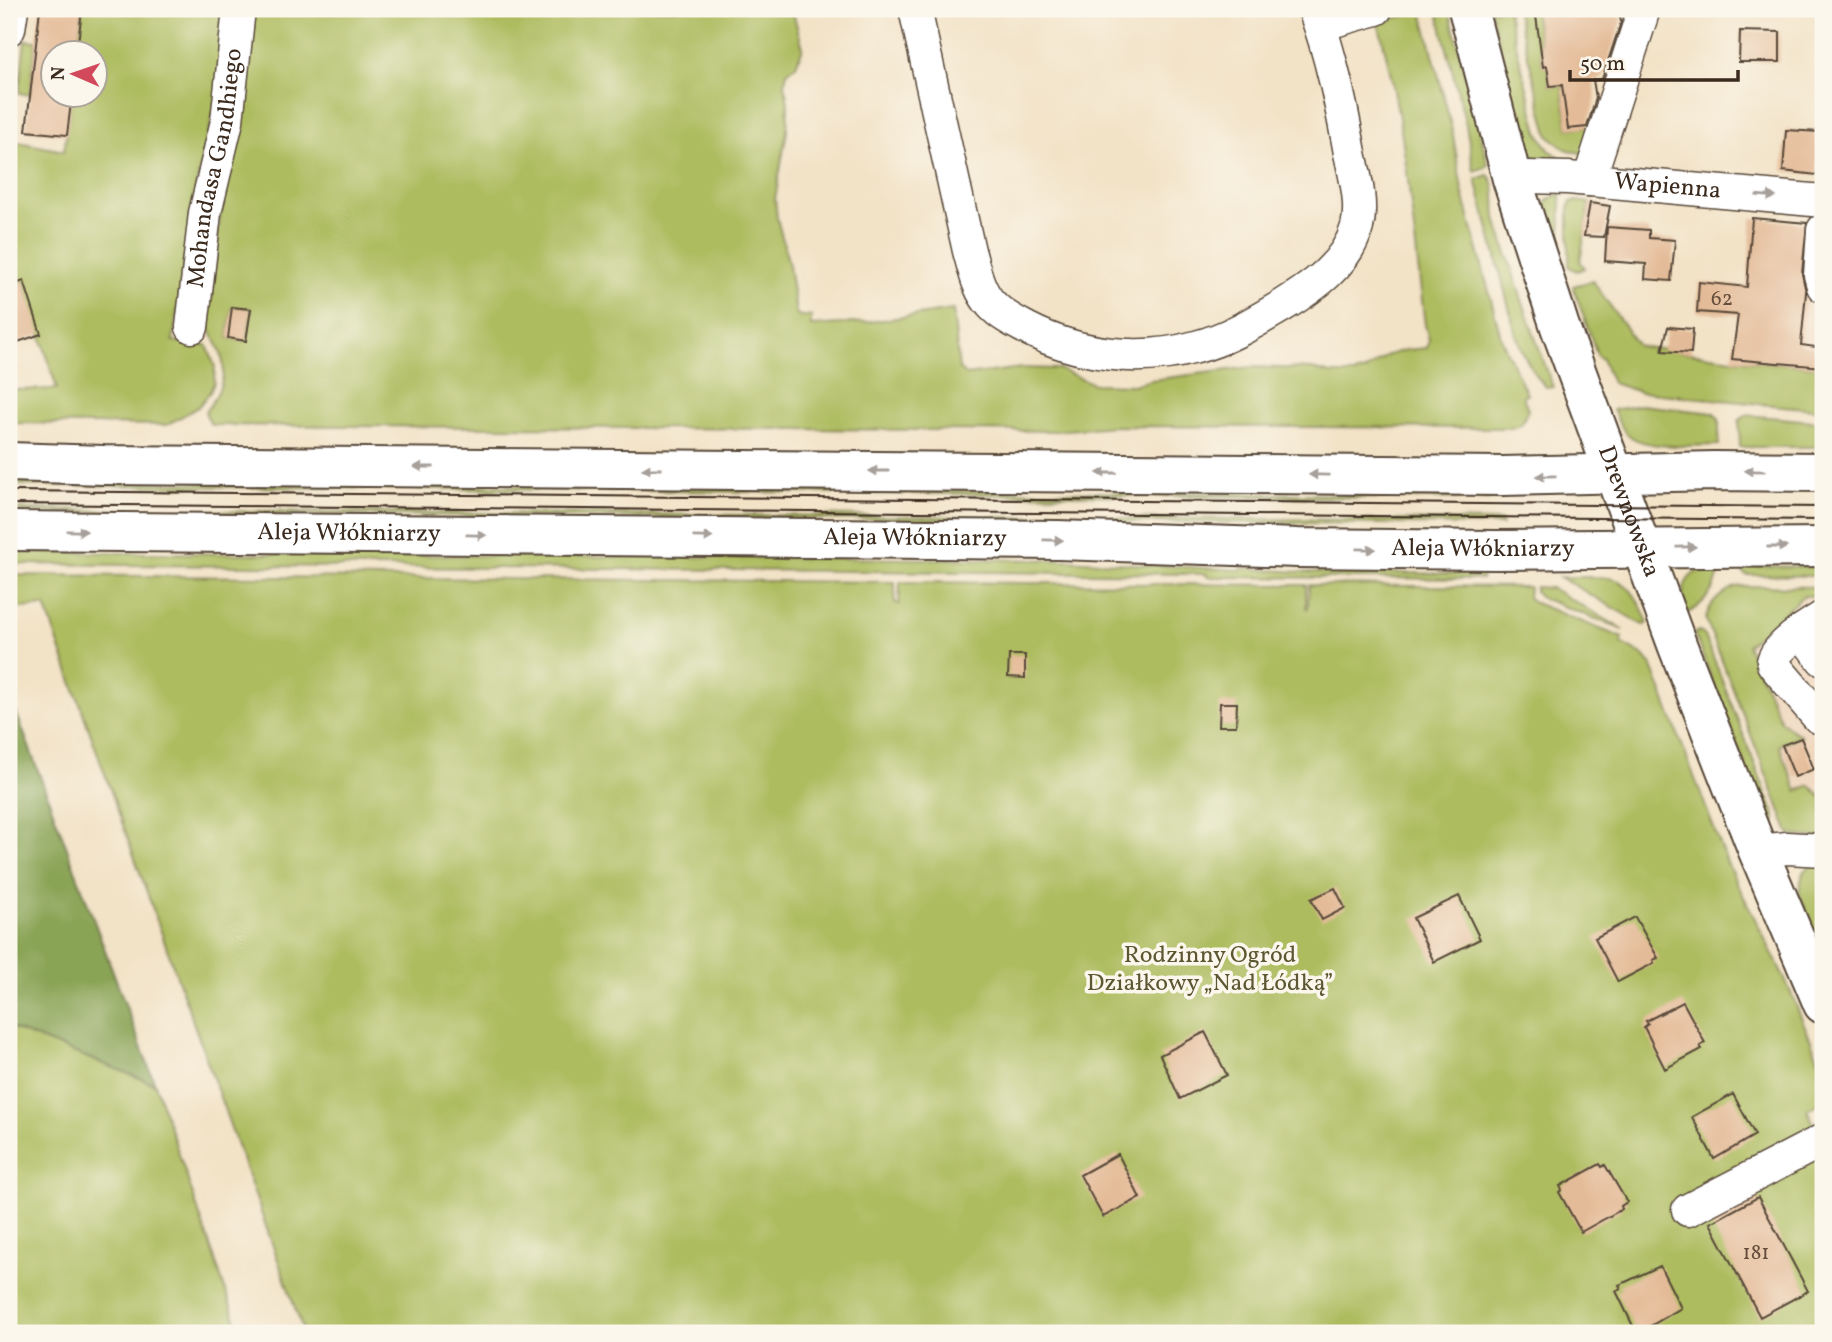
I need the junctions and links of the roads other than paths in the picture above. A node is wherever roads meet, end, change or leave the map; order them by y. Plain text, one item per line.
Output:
1 (12, 9) edge
2 (239, 9) edge
3 (915, 9) edge
4 (1376, 9) edge
5 (1468, 9) edge
6 (1644, 9) edge
7 (1317, 17) edge
8 (9, 29) edge
9 (1512, 179) junction
10 (1589, 180) junction
11 (1823, 201) edge
12 (1823, 230) edge
13 (1823, 286) edge
14 (192, 327) dead end
15 (9, 461) edge
16 (1823, 472) edge
17 (1614, 474) junction
18 (9, 531) edge
19 (1823, 547) edge
20 (1642, 548) junction
21 (1811, 627) edge
22 (1823, 660) edge
23 (1823, 694) edge
24 (1823, 719) edge
25 (1823, 850) edge
26 (1758, 851) junction
27 (1823, 1004) edge
28 (1823, 1140) edge
29 (1688, 1210) dead end

1 - 8 street
2 - 14 street, Mohandasa Gandhiego
3 - 7 street
4 - 7 street
5 - 9 main road, Drewnowska
6 - 10 street
9 - 10 street, Wapienna
9 - 17 main road, Drewnowska
10 -> 11 street, Wapienna
12 - 13 street
17 -> 15 main road
16 -> 17 main road
17 - 20 main road, Drewnowska
18 -> 20 main road, Aleja Włókniarzy
20 -> 19 main road, Aleja Włókniarzy
20 - 26 main road, Drewnowska
21 - 22 street
21 - 23 street
21 - 24 street
25 - 26 street
26 - 27 main road, Drewnowska
28 - 29 street

